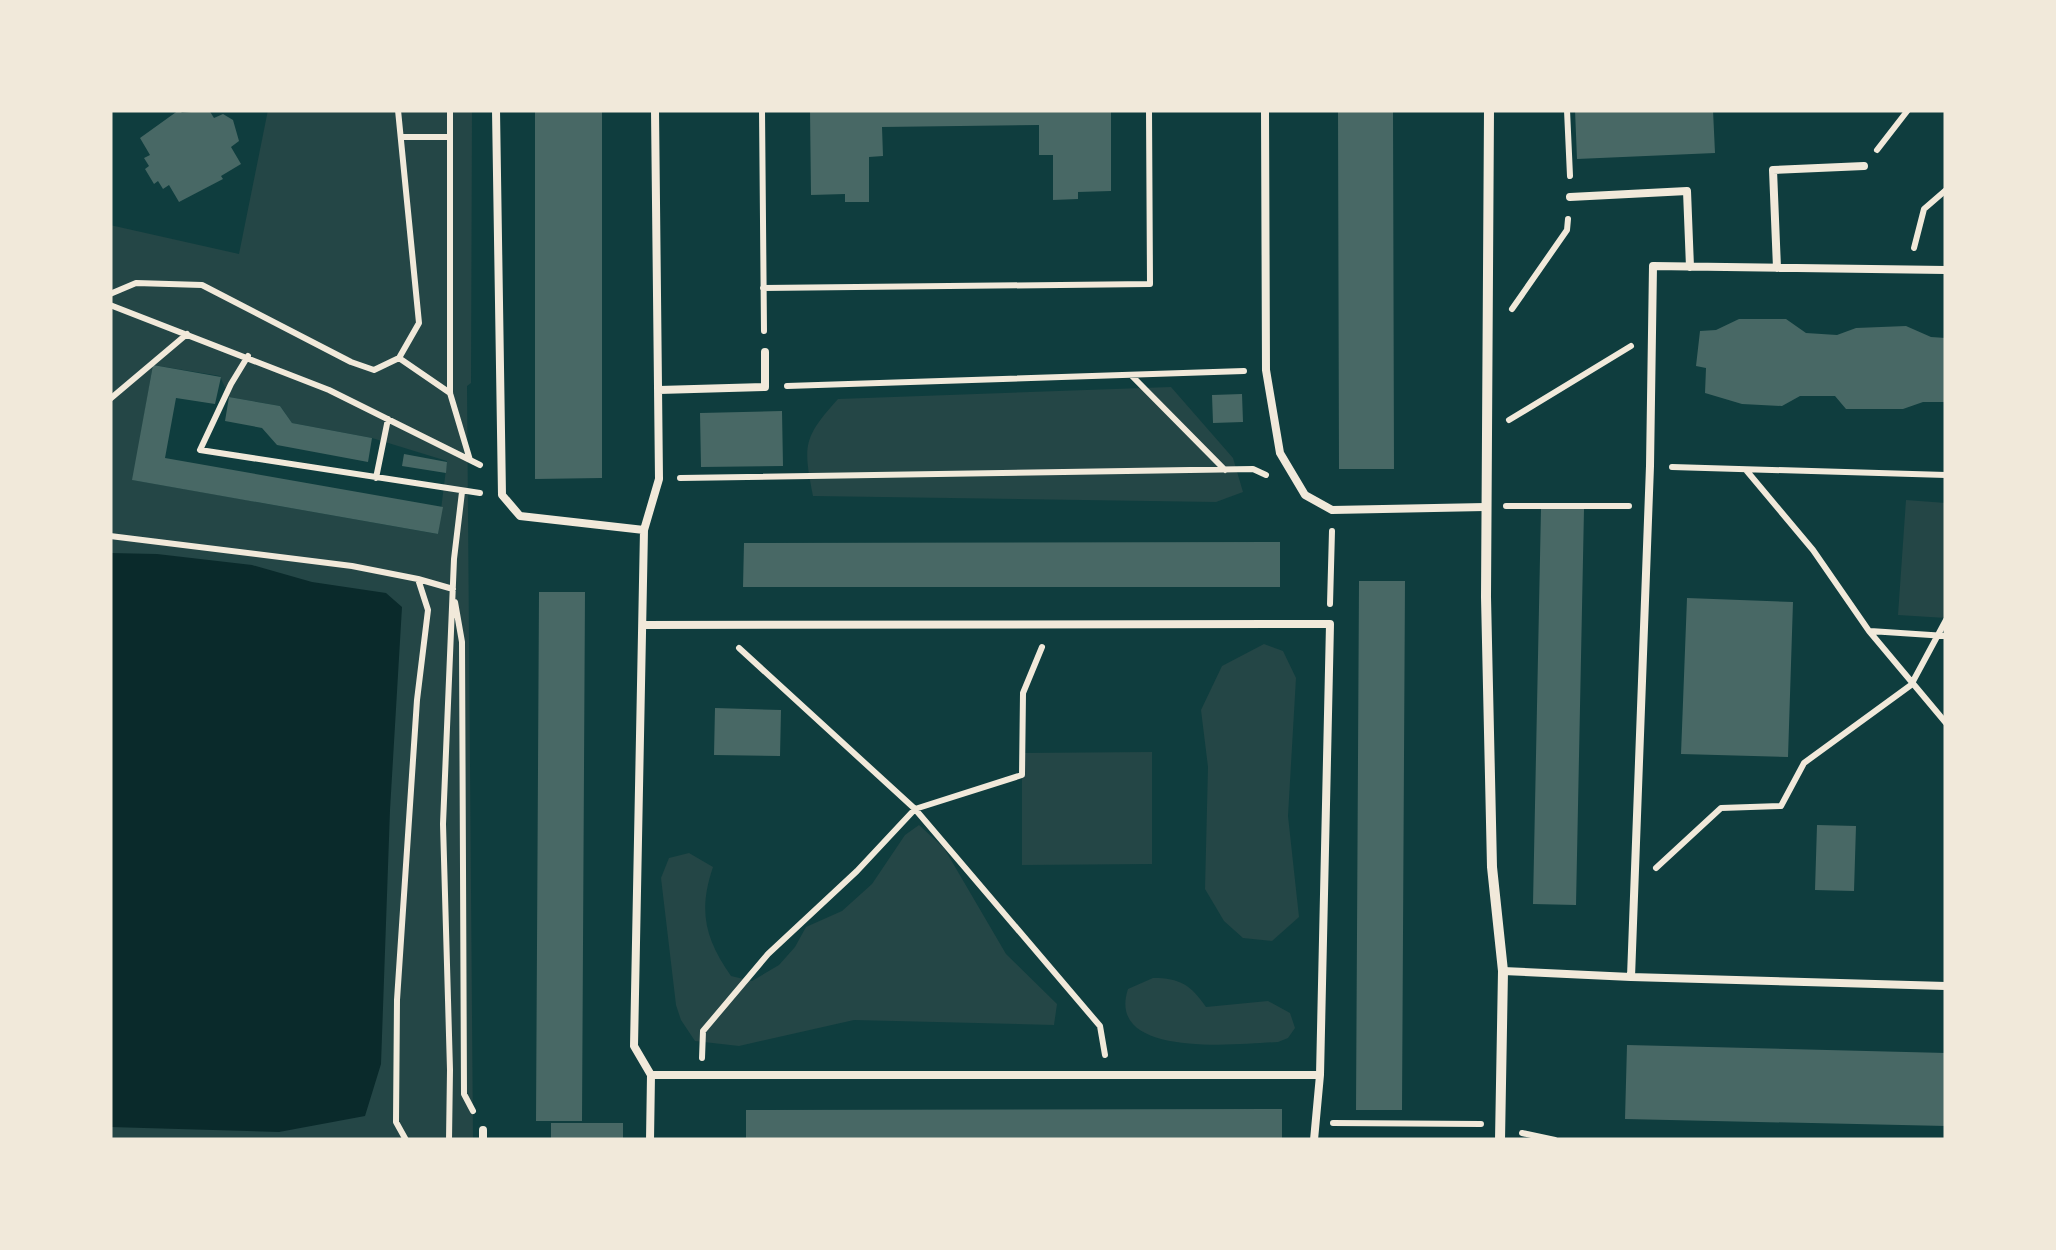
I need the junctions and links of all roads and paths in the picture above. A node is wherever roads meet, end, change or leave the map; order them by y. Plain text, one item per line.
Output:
1 (398, 110) edge
2 (450, 110) edge
3 (496, 110) edge
4 (655, 110) edge
5 (762, 110) edge
6 (1149, 110) edge
7 (1265, 110) edge
8 (1489, 110) edge
9 (1567, 110) edge
10 (1908, 110) edge
11 (403, 136) junction
12 (450, 137) junction
13 (1568, 151) dead end
14 (1864, 166) joint
15 (1946, 190) edge
16 (1570, 196) joint
17 (1690, 266) junction
18 (1776, 268) junction
19 (1912, 270) junction
20 (1946, 270) edge
21 (763, 288) junction
22 (110, 294) edge
23 (110, 305) edge
24 (1652, 333) junction
25 (187, 334) junction
26 (1489, 343) junction
27 (764, 352) joint
28 (248, 356) junction
29 (399, 358) junction
30 (1266, 370) junction
31 (1131, 375) junction
32 (766, 387) junction
33 (659, 390) junction
34 (450, 393) junction
35 (110, 399) edge
36 (388, 419) junction
37 (1486, 433) junction
38 (470, 460) junction
39 (1650, 466) junction
40 (1225, 470) junction
41 (1746, 470) junction
42 (500, 474) junction
43 (1946, 475) edge
44 (376, 478) junction
45 (658, 479) junction
46 (462, 492) junction
47 (502, 495) junction
48 (1306, 496) junction
49 (1649, 506) junction
50 (1485, 507) junction
51 (1332, 510) junction
52 (644, 530) junction
53 (110, 536) edge
54 (418, 579) junction
55 (453, 588) junction
56 (1946, 620) edge
57 (1051, 624) junction
58 (1330, 624) junction
59 (643, 625) junction
60 (711, 625) junction
61 (1868, 631) junction
62 (1942, 636) edge
63 (1912, 684) junction
64 (1946, 723) edge
65 (915, 809) junction
66 (1633, 889) junction
67 (1503, 970) junction
68 (1631, 978) junction
69 (1946, 986) edge
70 (651, 1074) junction
71 (702, 1074) junction
72 (1320, 1075) junction
73 (1110, 1076) junction
74 (1314, 1122) junction
75 (1501, 1125) junction
76 (483, 1135) edge
77 (406, 1140) edge
78 (449, 1140) edge
79 (650, 1140) edge
80 (1314, 1140) edge
81 (1500, 1140) edge

1 - 11 path
2 - 12 path
3 - 42 lane
4 - 33 lane
5 - 21 path
6 - 21 path
7 - 30 lane
8 - 26 street
9 - 13 path
10 - 14 path
11 - 12 path
11 - 29 path
12 - 34 path
14 - 18 lane
15 - 19 path
16 - 17 lane
16 - 26 path
17 - 18 lane
17 - 24 lane
18 - 19 lane
19 - 20 lane
21 - 27 path
22 - 29 path
23 - 25 path
24 - 37 path
24 - 39 lane
25 - 28 path
25 - 35 path
26 - 37 street
27 - 32 lane
28 - 36 path
28 - 44 path
29 - 34 path
30 - 31 path
30 - 48 lane
31 - 32 path
31 - 40 path
32 - 33 lane
33 - 45 lane
34 - 38 path
36 - 38 path
36 - 44 path
37 - 50 street
38 - 42 path
39 - 41 path
39 - 49 lane
40 - 45 path
40 - 48 path
41 - 43 path
41 - 61 path
42 - 47 lane
44 - 46 path
45 - 52 lane
46 - 47 path
46 - 55 path
47 - 52 lane
48 - 51 lane
49 - 50 path
49 - 66 lane
50 - 51 lane
50 - 67 street
51 - 58 path
52 - 59 lane
53 - 54 path
54 - 55 path
54 - 77 path
55 - 76 path
55 - 78 path
56 - 62 path
57 - 58 lane
57 - 60 lane
57 - 65 path
58 - 72 lane
59 - 60 lane
59 - 70 lane
60 - 65 path
61 - 62 path
61 - 63 path
62 - 63 path
63 - 64 path
63 - 66 path
65 - 71 path
65 - 73 path
66 - 68 lane
67 - 68 lane
67 - 75 street
68 - 69 lane
70 - 71 lane
70 - 79 lane
71 - 73 lane
72 - 73 lane
72 - 74 lane
74 - 75 path
74 - 80 lane
75 - 81 street

